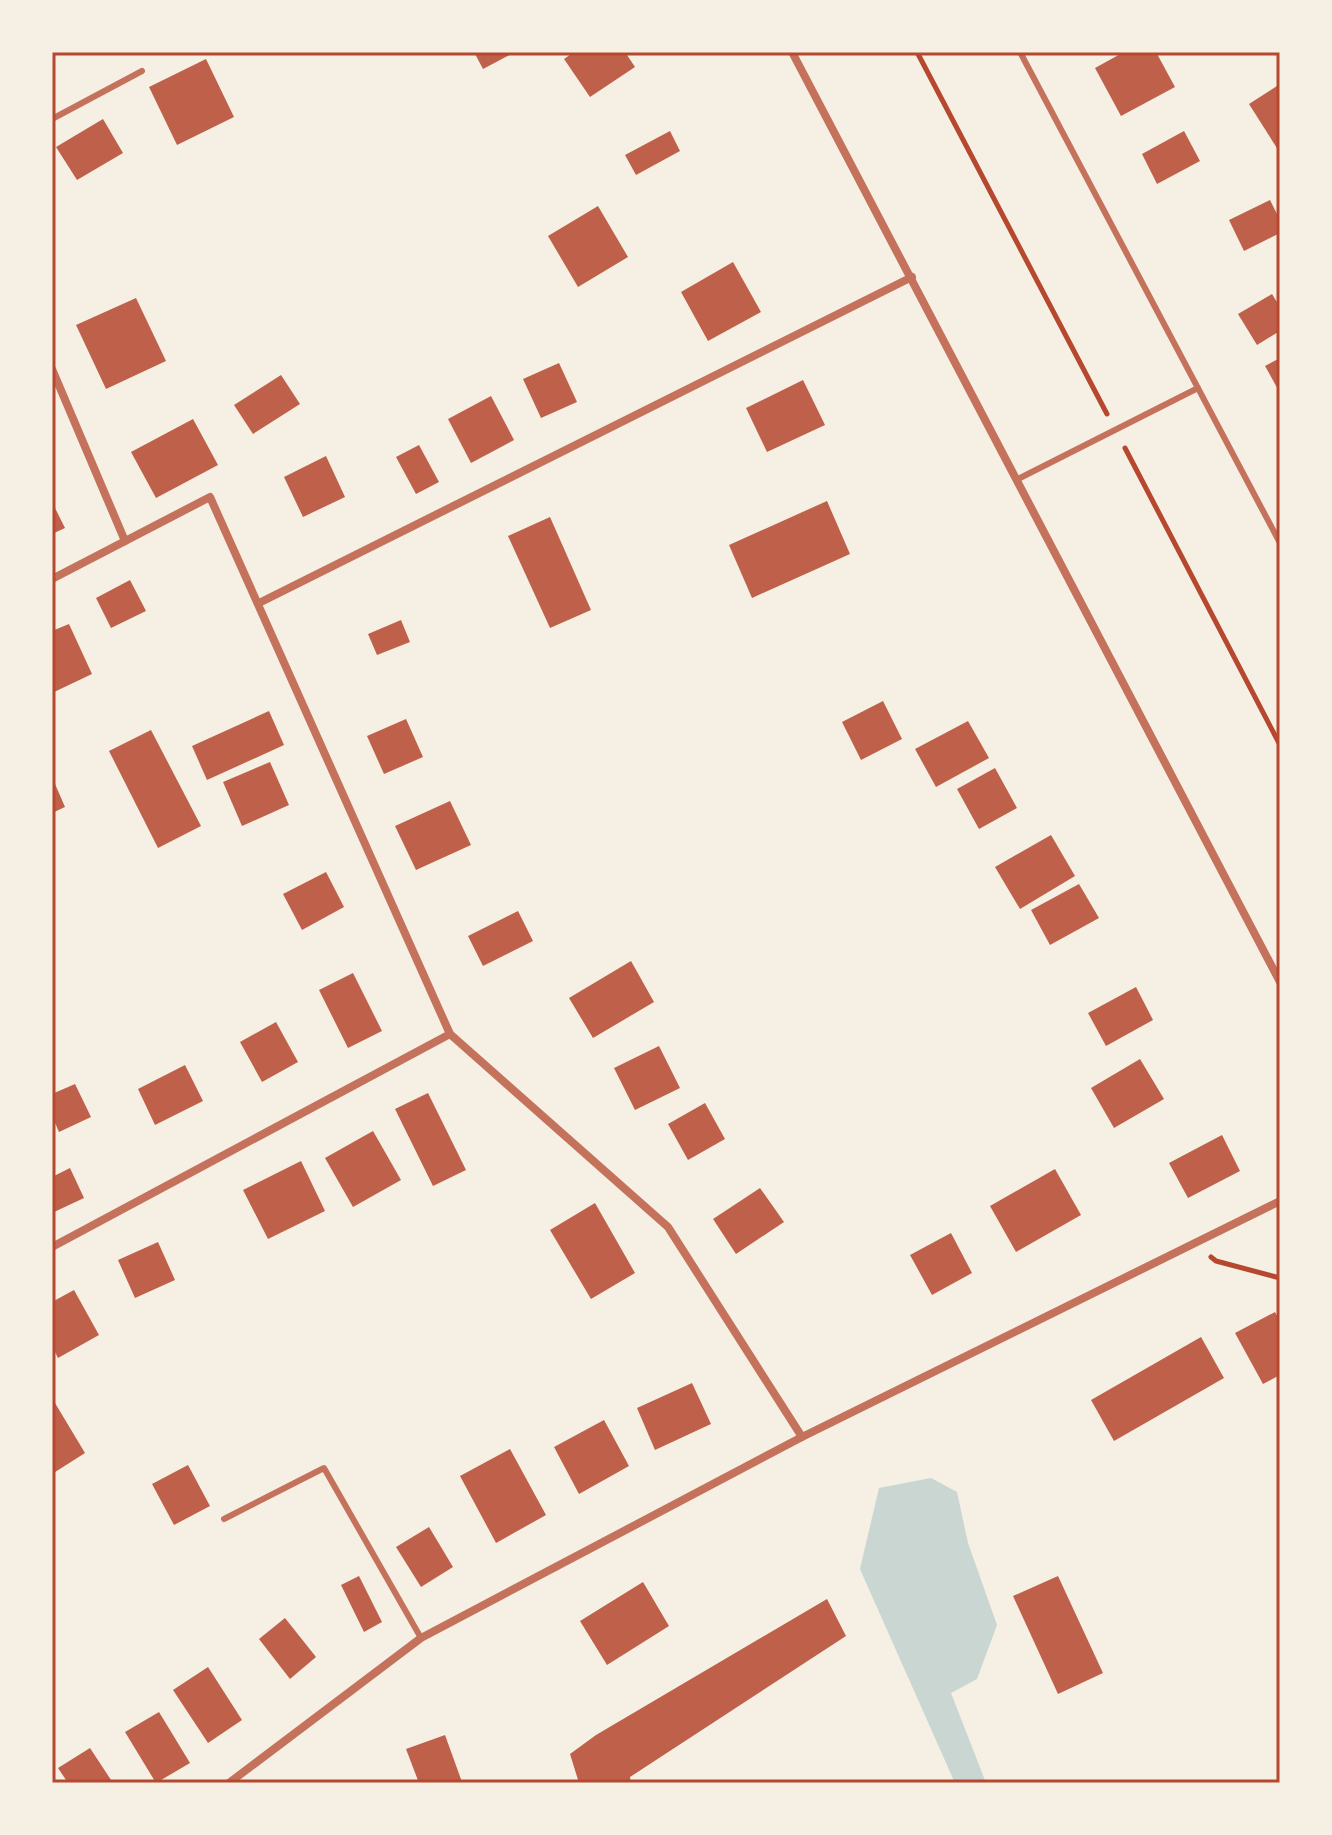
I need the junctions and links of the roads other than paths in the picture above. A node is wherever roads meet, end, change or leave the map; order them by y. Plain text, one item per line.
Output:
1 (792, 52) edge
2 (1020, 52) edge
3 (142, 71) dead end
4 (52, 119) edge
5 (912, 277) junction
6 (52, 369) edge
7 (1198, 388) junction
8 (1018, 479) junction
9 (125, 541) junction
10 (1280, 543) edge
11 (52, 579) edge
12 (259, 603) junction
13 (1280, 982) edge
14 (450, 1034) junction
15 (1280, 1201) edge
16 (52, 1247) edge
17 (802, 1437) junction
18 (224, 1519) dead end
19 (421, 1638) junction
20 (229, 1783) edge

1 - 5 street
2 - 7 lane
3 - 4 lane
5 - 8 street
5 - 12 street
6 - 9 street
7 - 8 lane
7 - 10 lane
8 - 13 street
9 - 11 street
9 - 12 street
12 - 14 street
14 - 16 street
14 - 17 street
15 - 17 street
17 - 19 street
18 - 19 lane
19 - 20 street

